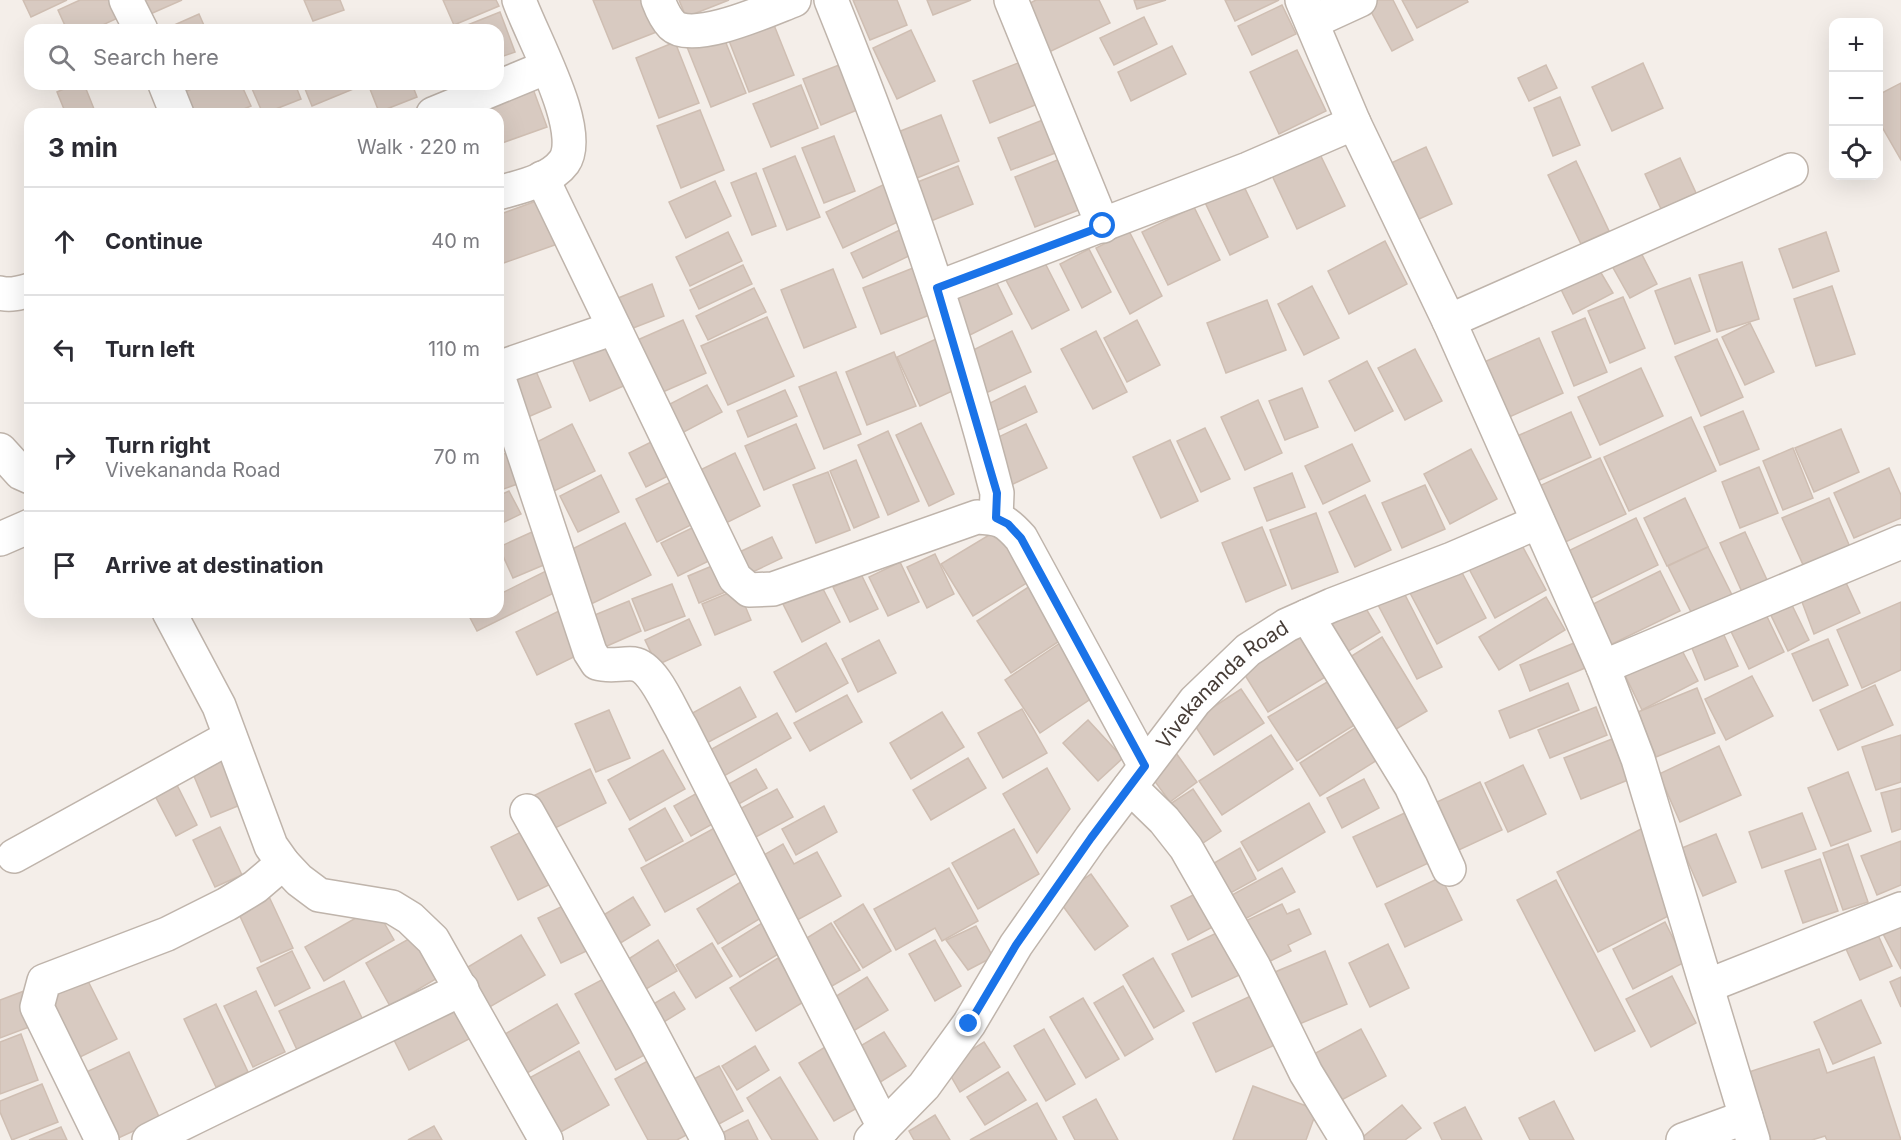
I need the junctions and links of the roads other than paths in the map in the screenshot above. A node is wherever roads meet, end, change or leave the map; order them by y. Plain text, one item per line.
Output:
1 (126, 0) edge
2 (519, 0) edge
3 (658, 0) edge
4 (794, 0) edge
5 (831, 0) edge
6 (1011, 0) edge
7 (1360, 0) edge
8 (747, 8) edge
9 (1307, 11) edge
10 (138, 24) edge
11 (547, 67) junction
12 (504, 85) edge
13 (167, 90) edge
14 (491, 90) edge
15 (175, 108) edge
16 (448, 108) edge
17 (1354, 123) junction
18 (1791, 170) dead end
19 (542, 178) junction
20 (504, 192) edge
21 (1103, 226) junction
22 (937, 288) junction
23 (24, 291) edge
24 (0, 292) edge
25 (1449, 321) junction
26 (614, 328) junction
27 (504, 366) edge
28 (504, 394) edge
29 (0, 450) edge
30 (24, 474) edge
31 (996, 518) junction
32 (1538, 522) junction
33 (24, 528) edge
34 (0, 538) edge
35 (1901, 542) edge
36 (1307, 616) junction
37 (172, 618) edge
38 (1603, 667) junction
39 (230, 737) junction
40 (1137, 776) junction
41 (527, 810) dead end
42 (14, 856) dead end
43 (283, 863) junction
44 (1449, 869) dead end
45 (1901, 909) edge
46 (1707, 986) junction
47 (462, 989) junction
48 (1749, 1128) edge
49 (878, 1133) edge
50 (102, 1140) edge
51 (149, 1140) edge
52 (546, 1140) edge
53 (708, 1140) edge
54 (1347, 1140) edge
55 (1683, 1140) edge

1 - 10 street
2 - 11 street
3 - 8 street
4 - 8 street
5 - 22 street
6 - 21 street
7 - 9 street
9 - 17 street
11 - 12 street
11 - 19 street
13 - 15 street
14 - 16 street
17 - 21 street
17 - 25 street
18 - 25 street
19 - 20 street
19 - 26 street
21 - 22 street
22 - 31 street
23 - 24 street
25 - 32 street
26 - 27 street
26 - 31 street
28 - 49 street
29 - 30 street
31 - 40 street
32 - 36 street, Vivekananda Road
32 - 38 street
33 - 34 street
35 - 38 street
36 - 40 street, Vivekananda Road
36 - 44 street
37 - 39 street
38 - 46 street
39 - 42 street
39 - 43 street
40 - 49 street, Vivekananda Road
40 - 54 street
41 - 53 street
43 - 47 street
43 - 50 street
45 - 46 street
46 - 48 street
47 - 51 street
47 - 52 street
48 - 55 street

